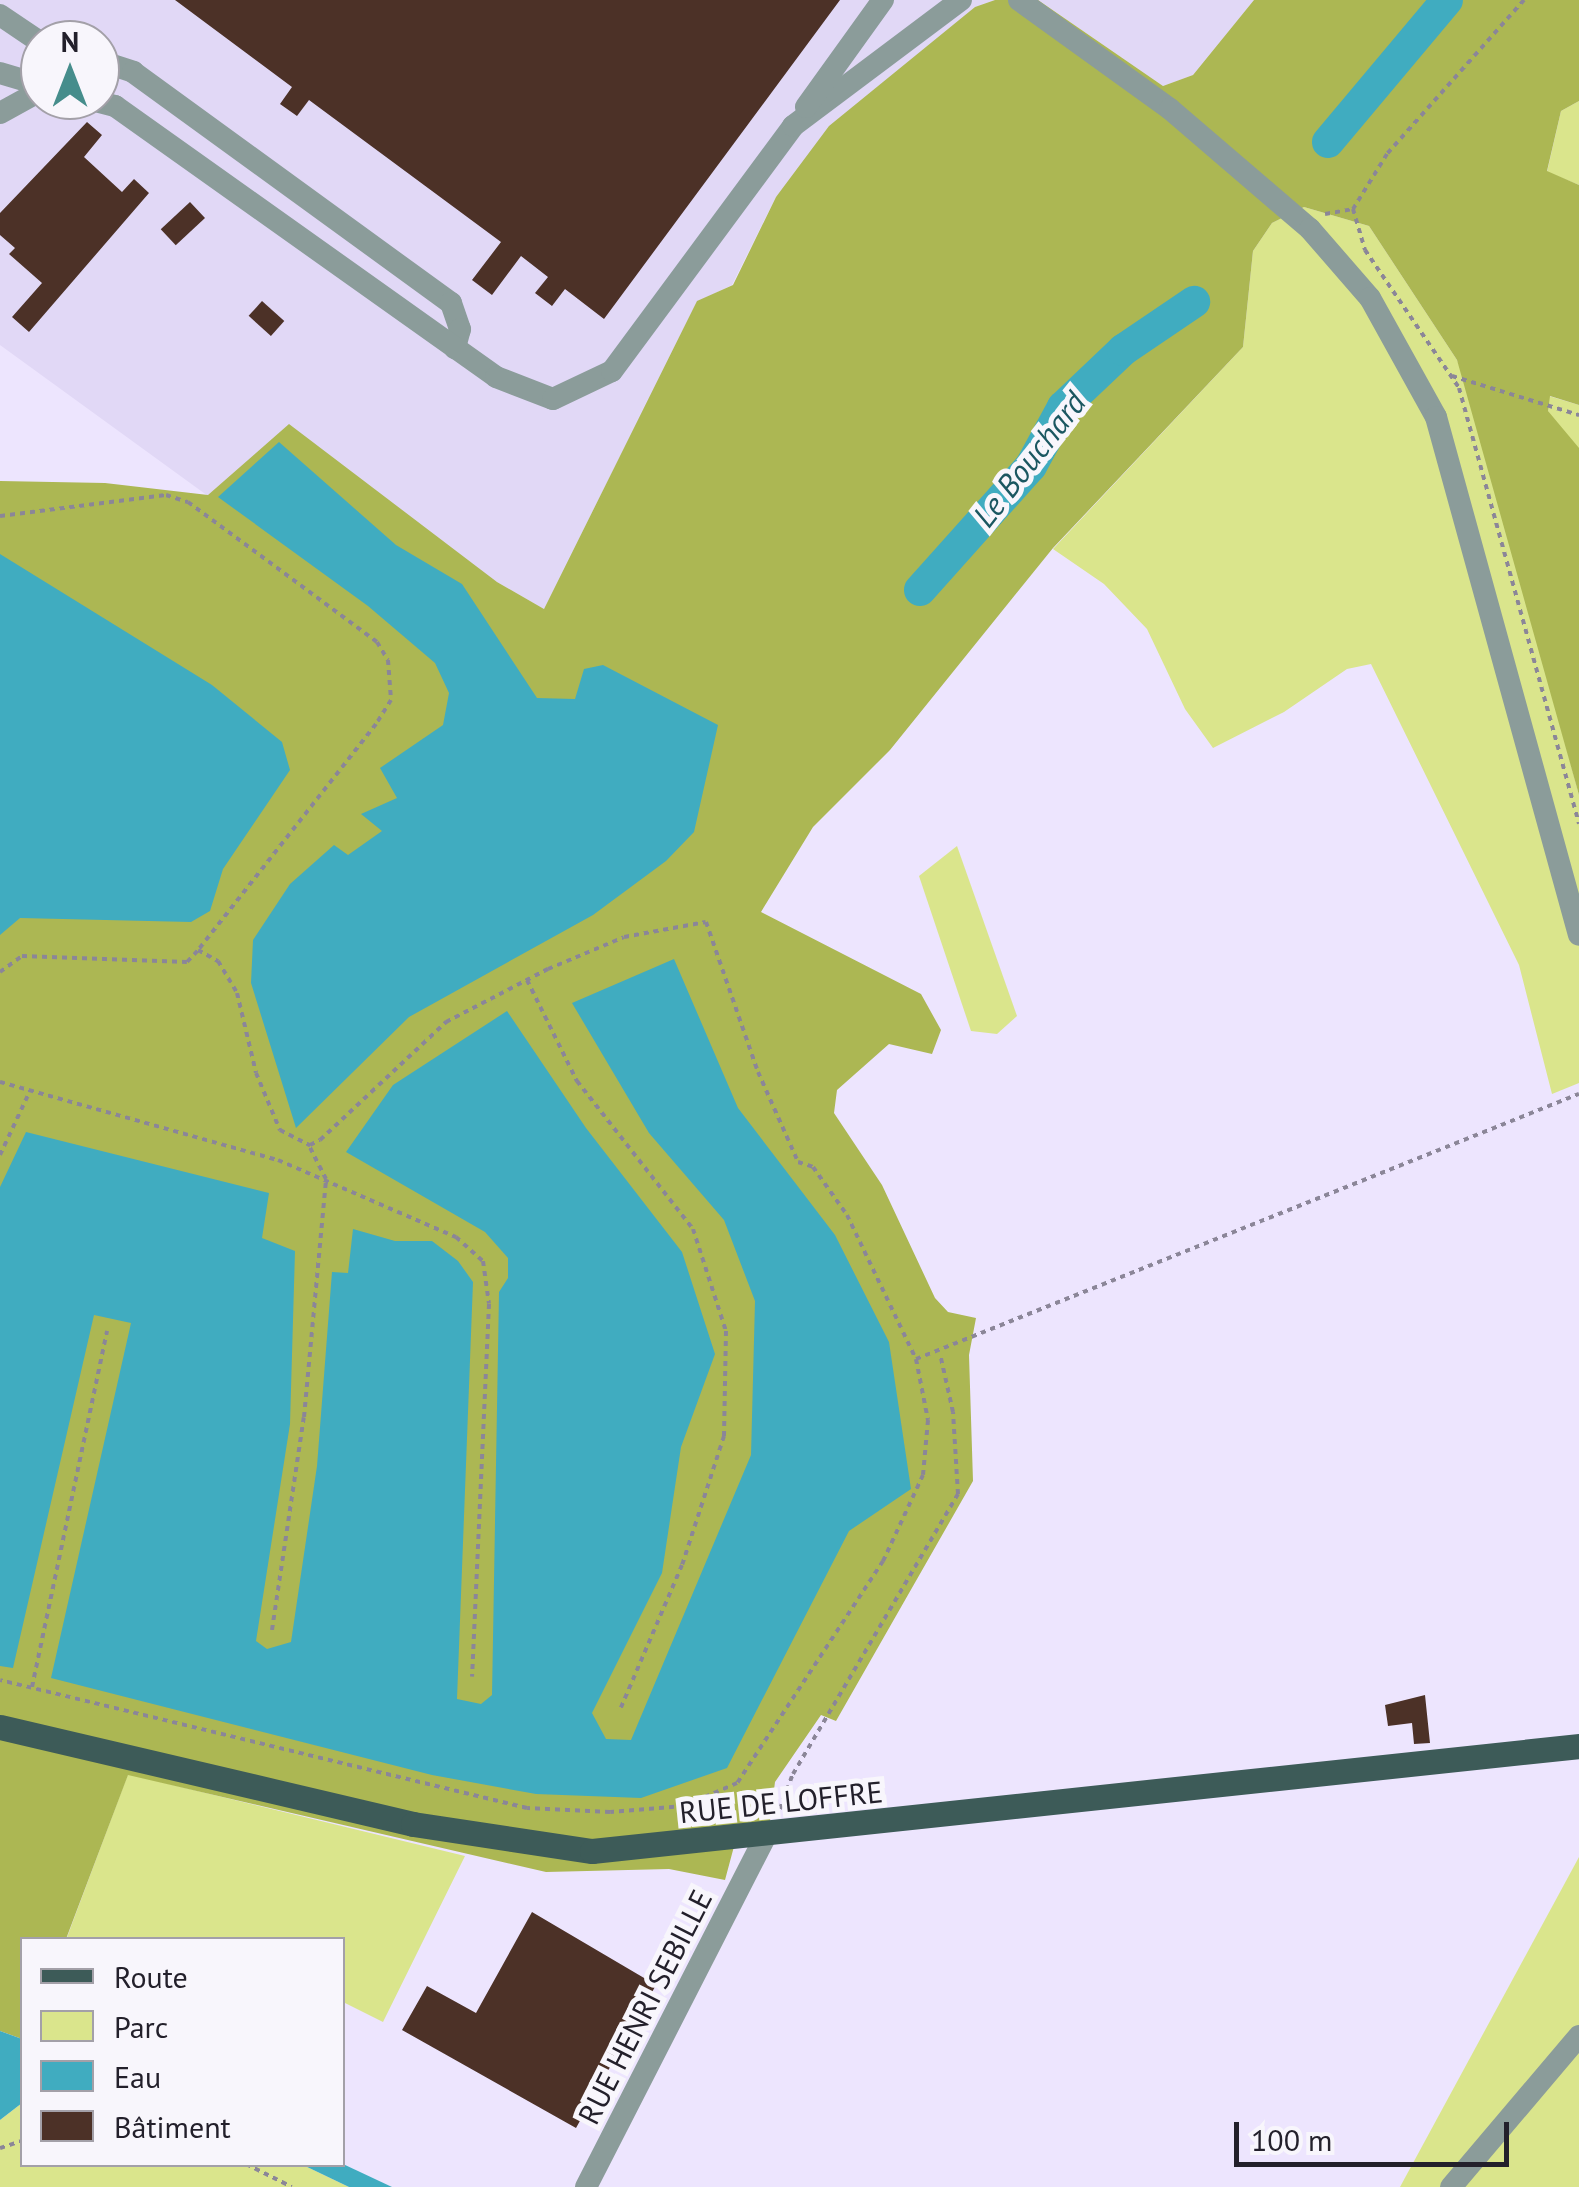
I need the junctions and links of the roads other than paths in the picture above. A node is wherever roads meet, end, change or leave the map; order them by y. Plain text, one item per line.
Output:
1 (883, 0) edge
2 (960, 0) edge
3 (1020, 0) edge
4 (120, 68) edge
5 (120, 110) edge
6 (793, 126) junction
7 (454, 348) junction
8 (1579, 935) edge
9 (0, 1727) edge
10 (1579, 1746) edge
11 (761, 1846) junction
12 (1579, 2036) edge
13 (586, 2187) edge
14 (1450, 2187) edge

1 - 6 lane
2 - 6 lane
3 - 8 lane
4 - 7 lane
5 - 7 lane
6 - 7 lane
9 - 11 main road, RUE DE LOFFRE
10 - 11 main road, RUE DE LOFFRE
11 - 13 lane, RUE HENRI SEBILLE
12 - 14 lane

